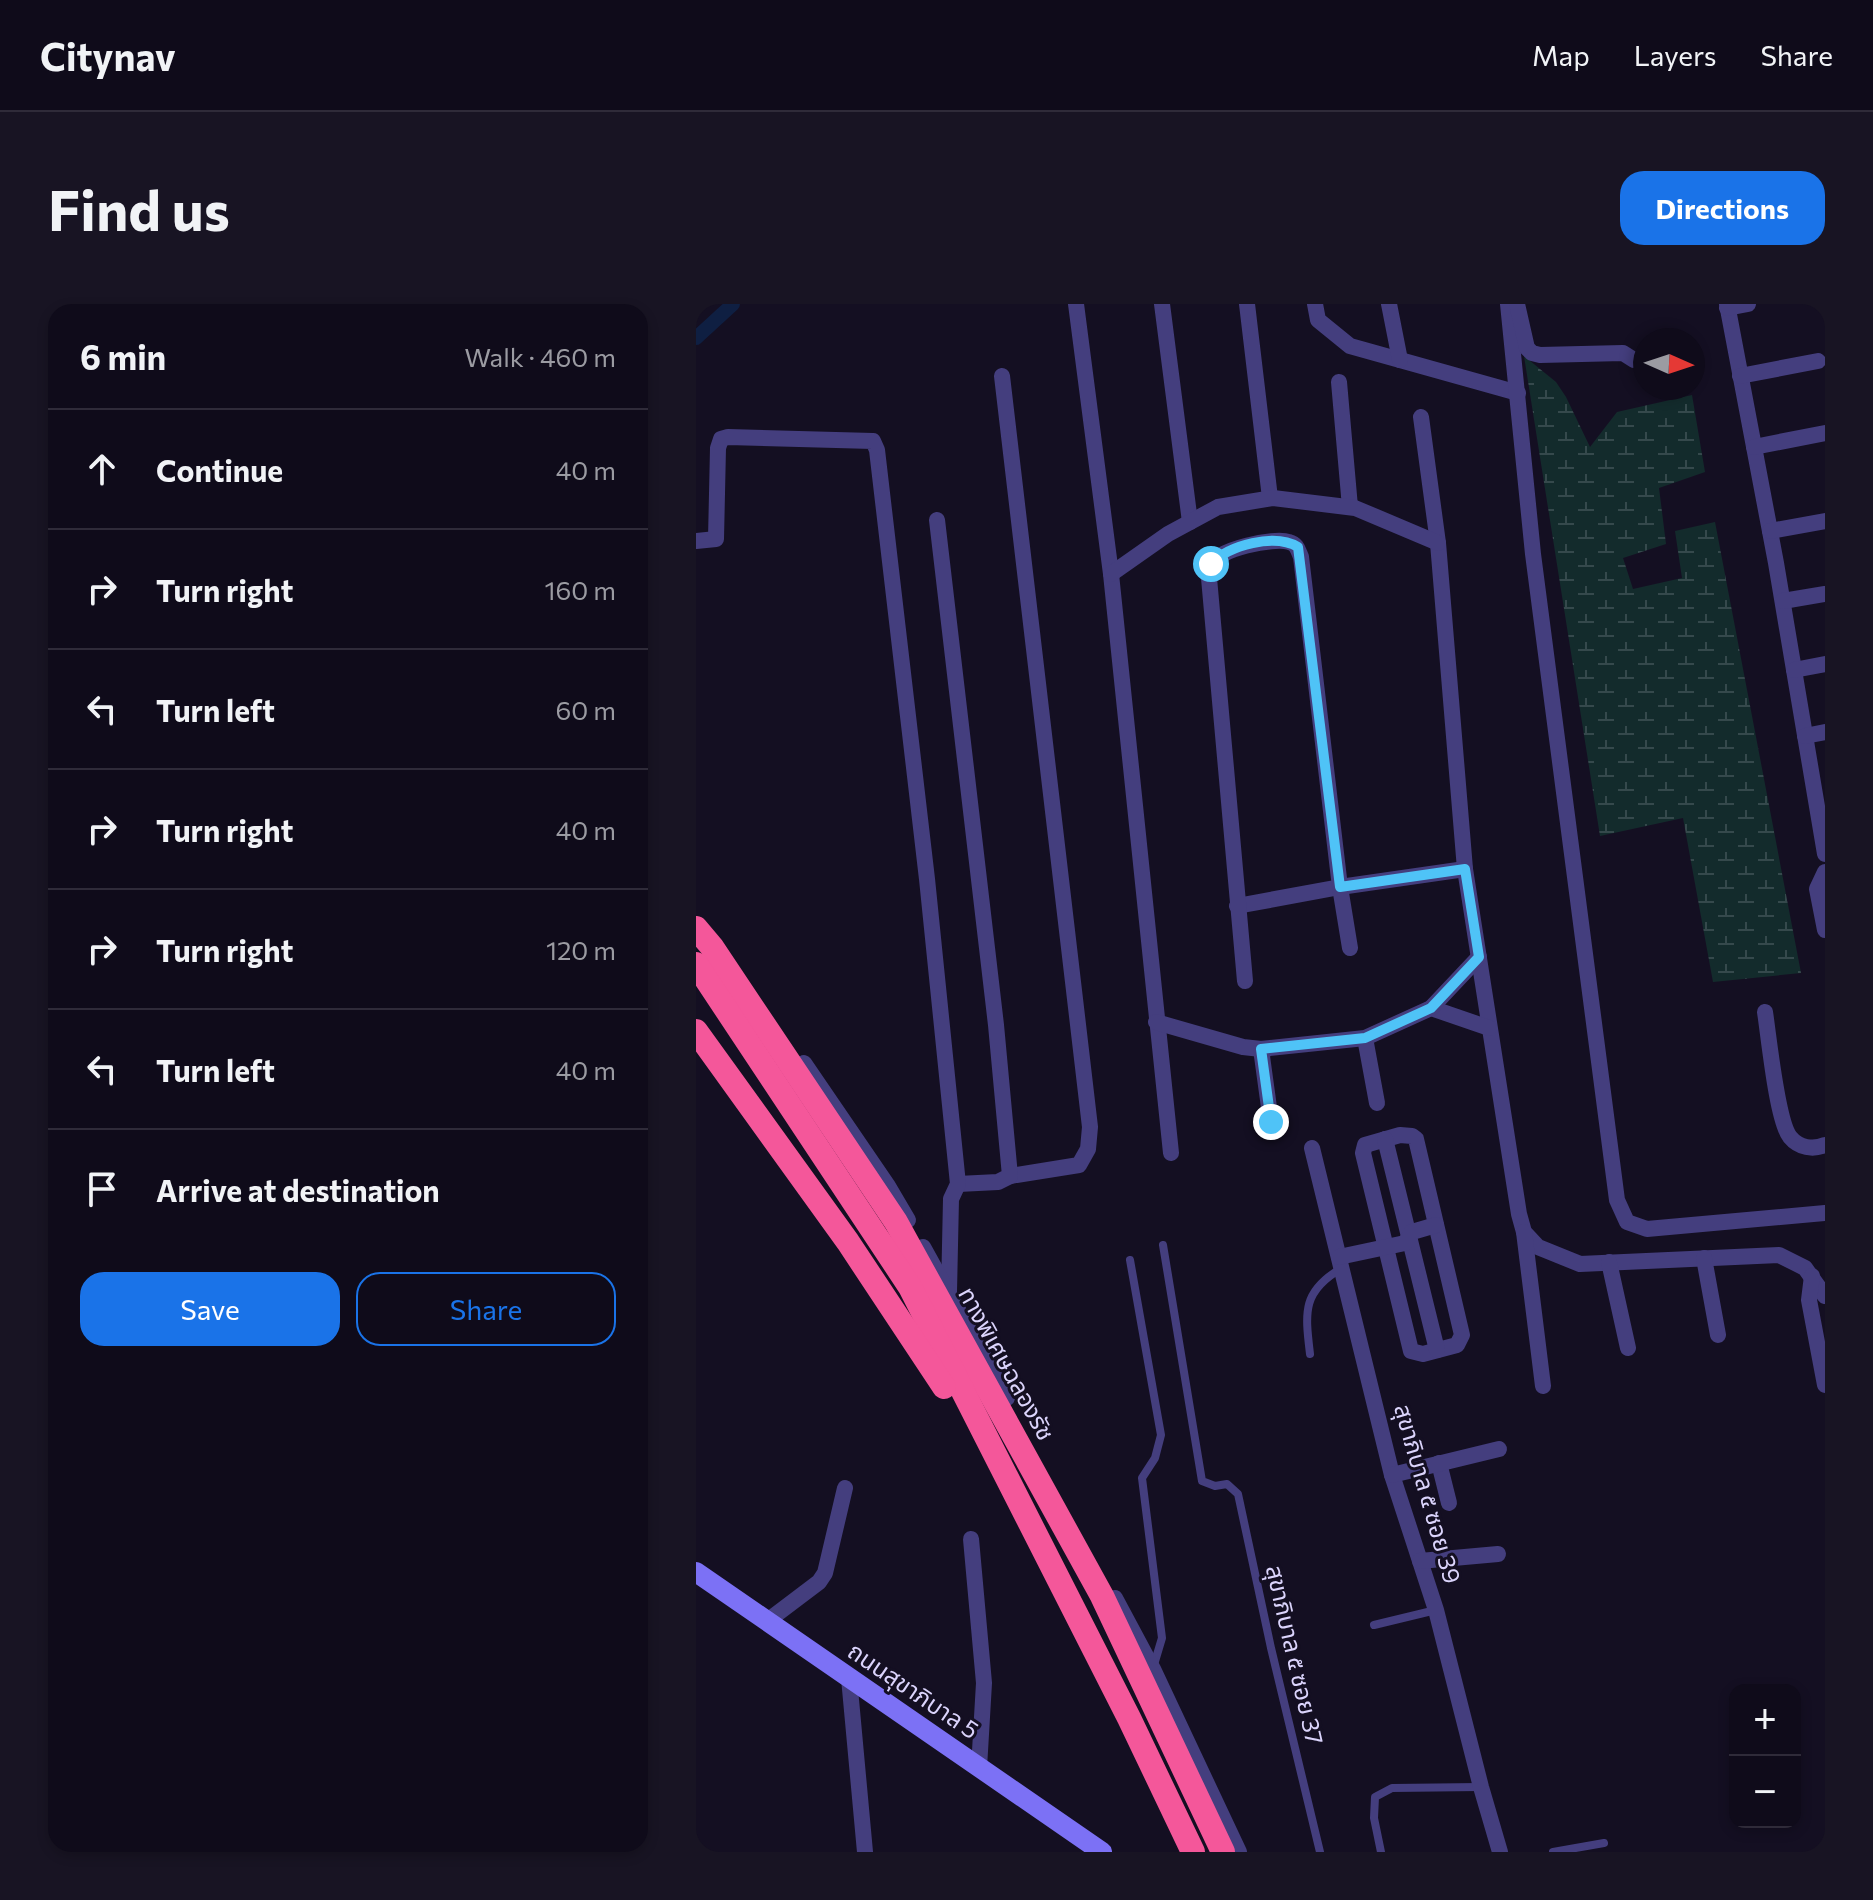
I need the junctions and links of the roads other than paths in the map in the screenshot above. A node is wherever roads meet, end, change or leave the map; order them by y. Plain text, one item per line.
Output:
1 (1076, 304) edge
2 (1162, 304) edge
3 (1247, 304) edge
4 (1315, 304) edge
5 (1389, 304) edge
6 (1508, 304) edge
7 (1517, 304) edge
8 (1748, 304) edge
9 (1727, 306) edge
10 (1633, 359) edge
11 (1400, 360) junction
12 (1818, 361) dead end
13 (1002, 376) dead end
14 (1740, 376) junction
15 (1339, 382) dead end
16 (1518, 393) junction
17 (1421, 417) dead end
18 (1825, 433) edge
19 (1754, 447) junction
20 (1270, 498) junction
21 (1350, 507) junction
22 (937, 520) dead end
23 (1825, 521) edge
24 (1190, 522) junction
25 (1770, 531) junction
26 (696, 541) edge
27 (1438, 543) junction
28 (1111, 574) junction
29 (1825, 594) edge
30 (1783, 601) junction
31 (1825, 664) edge
32 (1794, 670) junction
33 (1825, 732) edge
34 (1805, 736) junction
35 (1820, 796) edge
36 (1825, 854) edge
37 (1465, 869) junction
38 (1825, 872) edge
39 (1340, 887) junction
40 (1237, 906) junction
41 (696, 911) edge
42 (696, 928) edge
43 (1825, 930) edge
44 (1350, 948) dead end
45 (1479, 957) junction
46 (696, 964) edge
47 (1245, 981) dead end
48 (1431, 1008) junction
49 (1765, 1012) dead end
50 (1156, 1022) junction
51 (1489, 1028) junction
52 (696, 1031) edge
53 (1365, 1038) junction
54 (1261, 1049) junction
55 (1377, 1103) dead end
56 (1271, 1122) dead end
57 (1385, 1139) junction
58 (1825, 1145) edge
59 (1312, 1148) dead end
60 (1171, 1153) dead end
61 (1010, 1176) junction
62 (958, 1184) junction
63 (1825, 1213) edge
64 (1436, 1225) junction
65 (1524, 1232) junction
66 (1409, 1235) junction
67 (1163, 1245) dead end
68 (1385, 1247) junction
69 (1704, 1258) junction
70 (1130, 1260) dead end
71 (1341, 1262) junction
72 (1609, 1262) junction
73 (1812, 1276) junction
74 (949, 1292) junction
75 (1825, 1296) edge
76 (1718, 1335) dead end
77 (1628, 1348) dead end
78 (1437, 1350) junction
79 (1310, 1354) dead end
80 (1824, 1379) edge
81 (1543, 1386) dead end
82 (1499, 1449) dead end
83 (1439, 1463) junction
84 (1392, 1475) junction
85 (845, 1488) dead end
86 (1449, 1503) dead end
87 (971, 1539) dead end
88 (1043, 1550) junction
89 (1498, 1554) dead end
90 (1420, 1561) junction
91 (696, 1572) edge
92 (1436, 1610) junction
93 (766, 1622) junction
94 (1374, 1625) dead end
95 (1153, 1669) junction
96 (849, 1678) junction
97 (979, 1768) junction
98 (1481, 1787) junction
99 (1604, 1843) dead end
100 (865, 1852) edge
101 (1102, 1852) edge
102 (1193, 1852) edge
103 (1223, 1852) edge
104 (1239, 1852) edge
105 (1320, 1852) edge
106 (1381, 1852) edge
107 (1500, 1852) edge
108 (1553, 1852) edge

1 - 28 street
2 - 24 street
3 - 20 street
4 - 11 street
5 - 11 street
6 - 16 street
7 - 10 street
8 - 9 street
9 - 14 street
11 - 16 street
12 - 14 street
13 - 61 street
14 - 19 street
15 - 21 street
16 - 63 street
17 - 27 street
18 - 19 street
19 - 25 street
20 - 21 street
20 - 24 street
21 - 27 street
22 - 61 street
23 - 25 street
24 - 28 street
25 - 30 street
26 - 62 street
27 - 37 street
28 - 50 street
29 - 30 street
30 - 32 street
31 - 32 street
32 - 34 street
33 - 34 street
34 - 35 street
35 - 36 street
37 - 39 street
37 - 45 street
38 - 43 street
39 - 40 street
39 - 40 street
39 - 44 street
40 - 47 street
41 - 74 street
42 - 103 highway, ทางพิเศษฉลองรัช
45 - 48 street
45 - 51 street
46 - 88 highway, ทางพิเศษฉลองรัช
48 - 51 street
48 - 53 street
49 - 58 street
50 - 54 street
50 - 60 street
51 - 65 street
52 - 88 highway
53 - 54 street
53 - 55 street
54 - 56 street
57 - 64 street
57 - 66 street
57 - 68 street
59 - 71 street, สุขาภิบาล ๕ ซอย 39
61 - 62 street
62 - 74 street
64 - 66 street
64 - 78 street
65 - 72 street
65 - 81 street
66 - 68 street
66 - 78 street
67 - 105 lane, สุขาภิบาล ๕ ซอย 37
68 - 71 street
68 - 78 street
69 - 72 street
69 - 73 street
69 - 76 street
70 - 95 lane
71 - 79 lane
71 - 84 street, สุขาภิบาล ๕ ซอย 39
72 - 77 street
73 - 75 street
73 - 80 street
74 - 95 street
82 - 83 street
83 - 84 street
83 - 86 street
84 - 90 street, สุขาภิบาล ๕ ซอย 39
85 - 93 street
87 - 97 street
88 - 102 highway, ทางพิเศษฉลองรัช
89 - 90 street
90 - 92 street, สุขาภิบาล ๕ ซอย 39
91 - 93 main road, ถนนสุขาภิบาล 5
92 - 94 lane
92 - 98 street, สุขาภิบาล ๕ ซอย 39
93 - 96 main road, ถนนสุขาภิบาล 5
95 - 104 street
96 - 97 main road, ถนนสุขาภิบาล 5
96 - 100 street
97 - 101 main road, ถนนสุขาภิบาล 5
98 - 106 lane
98 - 107 street, สุขาภิบาล ๕ ซอย 39
99 - 108 lane

